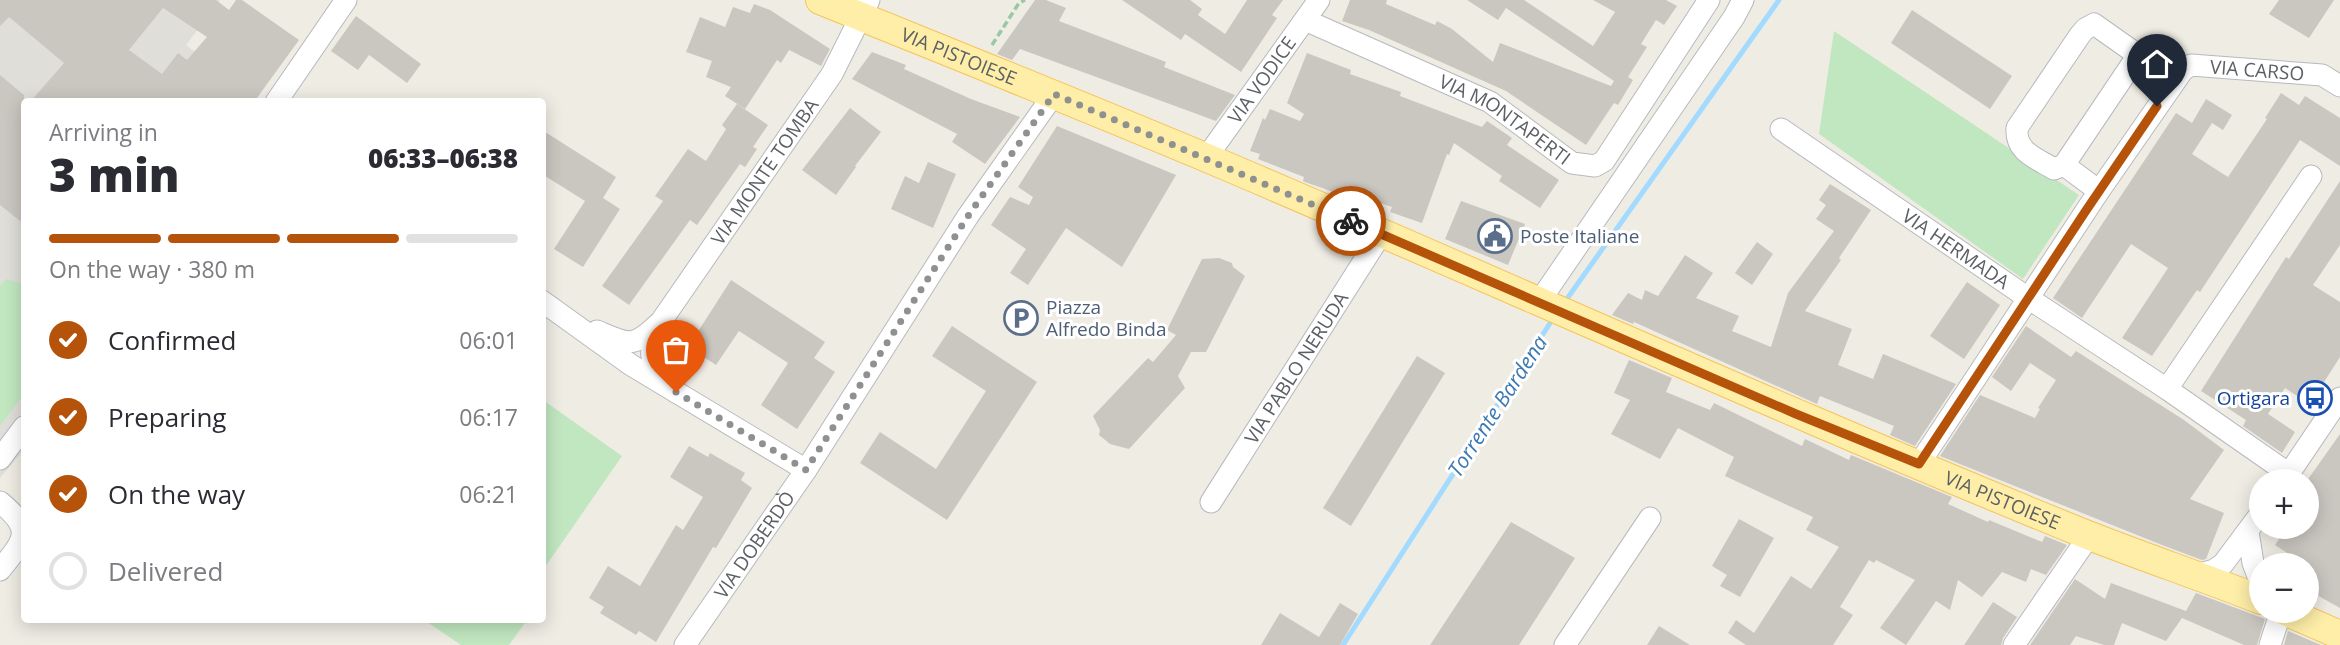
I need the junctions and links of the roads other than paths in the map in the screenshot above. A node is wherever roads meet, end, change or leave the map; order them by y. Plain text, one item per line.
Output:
1 (346, 0) edge
2 (820, 0) edge
3 (1319, 0) edge
4 (1709, 0) edge
5 (1743, 0) edge
6 (865, 8) edge
7 (1305, 20) junction
8 (2138, 55) junction
9 (2178, 76) junction
10 (2340, 86) edge
11 (1054, 94) junction
12 (279, 98) edge
13 (1781, 129) dead end
14 (1206, 158) junction
15 (2064, 165) junction
16 (2311, 176) dead end
17 (2099, 191) junction
18 (1381, 234) junction
19 (2028, 298) junction
20 (546, 304) edge
21 (1545, 304) junction
22 (564, 316) junction
23 (662, 320) junction
24 (2167, 389) junction
25 (676, 392) junction
26 (2340, 398) edge
27 (21, 431) edge
28 (0, 459) edge
29 (1919, 464) junction
30 (2274, 469) edge
31 (2292, 469) edge
32 (806, 470) junction
33 (0, 502) edge
34 (1211, 502) dead end
35 (1650, 518) dead end
36 (21, 525) edge
37 (2248, 531) joint
38 (2089, 536) junction
39 (21, 539) edge
40 (2251, 553) edge
41 (0, 570) edge
42 (2196, 575) junction
43 (2249, 595) edge
44 (2278, 623) edge
45 (2312, 623) edge
46 (2340, 635) edge
47 (685, 645) edge
48 (1565, 645) edge
49 (2014, 645) edge
50 (2270, 645) edge

1 - 12 street
2 - 6 main road, VIA PISTOIESE
3 - 7 street, VIA VODICE
4 - 7 street, VIA MONTAPERTI
5 - 21 street
6 - 11 main road, VIA PISTOIESE
6 - 23 street, VIA MONTE TOMBA
7 - 14 street, VIA VODICE
8 - 9 street
8 - 15 street
8 - 15 street
9 - 10 street, VIA CARSO
9 - 17 street
11 - 14 main road, VIA PISTOIESE
11 - 32 street, VIA DOBERDÒ
13 - 19 street, VIA HERMADA
14 - 18 main road, VIA PISTOIESE
15 - 17 street
16 - 24 street
17 - 19 street
18 - 21 main road, VIA PISTOIESE
18 - 34 street, VIA PABLO NERUDA
19 - 24 street, VIA HERMADA
19 - 29 street
20 - 22 street
21 - 29 main road, VIA PISTOIESE
22 - 23 street, VIA MONTE TOMBA
22 - 25 street
23 - 25 street, VIA MONTE TOMBA
24 - 30 street, VIA HERMADA
25 - 32 street
26 - 31 street
27 - 28 street
29 - 38 main road, VIA PISTOIESE
32 - 47 street, VIA DOBERDÒ
33 - 36 street
35 - 48 street
37 - 40 street
37 - 42 street
38 - 42 main road, VIA PISTOIESE
38 - 49 street
39 - 41 street
42 - 43 main road, VIA PISTOIESE
44 - 50 street
45 - 46 main road

